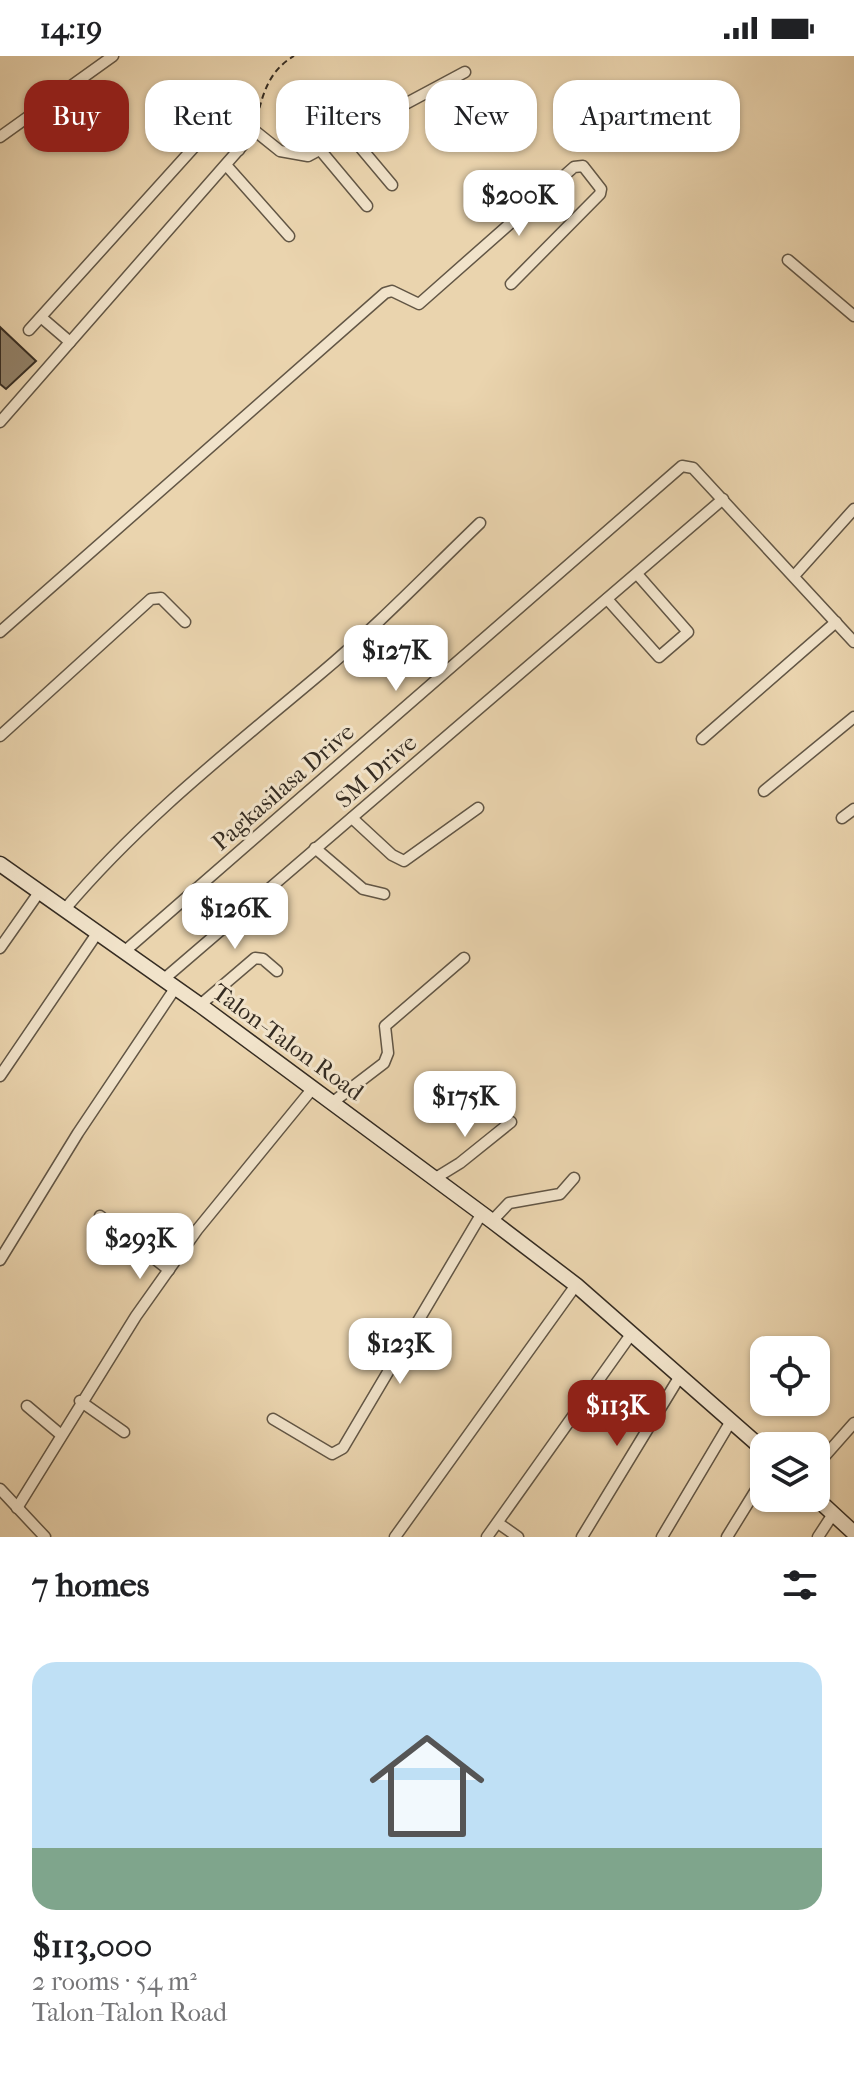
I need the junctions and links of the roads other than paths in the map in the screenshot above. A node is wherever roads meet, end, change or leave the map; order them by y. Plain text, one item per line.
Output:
1 (113, 56) edge
2 (465, 72) dead end
3 (409, 103) edge
4 (1, 133) edge
5 (191, 152) edge
6 (237, 152) edge
7 (287, 152) edge
8 (318, 152) edge
9 (322, 152) edge
10 (364, 152) edge
11 (226, 165) junction
12 (392, 185) dead end
13 (367, 206) dead end
14 (289, 236) dead end
15 (788, 260) dead end
16 (511, 284) dead end
17 (854, 316) edge
18 (42, 318) junction
19 (29, 330) dead end
20 (70, 342) junction
21 (0, 422) edge
22 (723, 499) junction
23 (854, 509) edge
24 (480, 523) dead end
25 (637, 574) junction
26 (794, 576) junction
27 (607, 599) junction
28 (185, 622) dead end
29 (836, 622) junction
30 (0, 632) edge
31 (854, 642) edge
32 (854, 717) edge
33 (0, 736) edge
34 (702, 739) dead end
35 (764, 791) dead end
36 (478, 808) dead end
37 (854, 809) edge
38 (352, 818) junction
39 (842, 818) dead end
40 (315, 848) junction
41 (0, 864) edge
42 (40, 891) junction
43 (384, 894) dead end
44 (65, 909) junction
45 (98, 932) junction
46 (0, 948) edge
47 (125, 951) junction
48 (464, 958) dead end
49 (277, 971) dead end
50 (170, 983) junction
51 (200, 1005) junction
52 (0, 1076) edge
53 (313, 1088) junction
54 (333, 1102) junction
55 (511, 1122) dead end
56 (574, 1178) dead end
57 (434, 1179) junction
58 (100, 1216) dead end
59 (487, 1217) junction
60 (0, 1260) edge
61 (169, 1270) junction
62 (576, 1285) junction
63 (632, 1333) junction
64 (680, 1376) junction
65 (80, 1401) junction
66 (27, 1406) dead end
67 (273, 1419) dead end
68 (731, 1421) junction
69 (854, 1423) edge
70 (124, 1432) dead end
71 (60, 1434) junction
72 (750, 1438) edge
73 (830, 1450) edge
74 (0, 1489) edge
75 (750, 1500) edge
76 (17, 1508) junction
77 (830, 1511) edge
78 (833, 1514) junction
79 (498, 1523) junction
80 (854, 1533) edge
81 (45, 1537) edge
82 (395, 1537) edge
83 (487, 1537) edge
84 (518, 1537) edge
85 (582, 1537) edge
86 (662, 1537) edge
87 (727, 1537) edge
88 (818, 1537) edge

1 - 4 street
2 - 3 street
5 - 18 street
6 - 11 street
7 - 8 street
9 - 13 street
10 - 12 street
11 - 14 street
11 - 20 street
15 - 17 street
16 - 30 street
18 - 19 street
18 - 20 street
20 - 21 street
22 - 25 street, SM Drive
22 - 26 street
22 - 47 street, Pagkasilasa Drive
23 - 26 street
24 - 44 street
25 - 27 street, SM Drive
25 - 27 street
26 - 29 street
27 - 38 street, SM Drive
28 - 33 street
29 - 31 street
29 - 34 street
32 - 35 street
36 - 38 street
37 - 39 street
38 - 40 street, SM Drive
40 - 43 street
40 - 50 street, SM Drive
41 - 42 street, Talon-Talon Road
42 - 44 street, Talon-Talon Road
42 - 46 street
44 - 45 street, Talon-Talon Road
45 - 47 street, Talon-Talon Road
45 - 52 street
47 - 50 street, Talon-Talon Road
48 - 54 street
49 - 51 street
50 - 51 street, Talon-Talon Road
50 - 60 street, SM Drive
51 - 53 street, Talon-Talon Road
53 - 54 street, Talon-Talon Road
53 - 61 street
54 - 57 street, Talon-Talon Road
55 - 57 street
56 - 59 street
57 - 59 street, Talon-Talon Road
58 - 61 street
59 - 62 street, Talon-Talon Road
59 - 67 street
61 - 65 street
62 - 63 street, Talon-Talon Road
62 - 82 street
63 - 64 street, Talon-Talon Road
63 - 79 street
64 - 68 street, Talon-Talon Road
64 - 85 street
65 - 70 street
65 - 71 street
66 - 71 street
68 - 72 street, Talon-Talon Road
68 - 86 street
69 - 73 street
71 - 76 street
74 - 76 street
75 - 87 street
76 - 81 street
77 - 78 street
78 - 80 street
78 - 88 street
79 - 83 street
79 - 84 street

